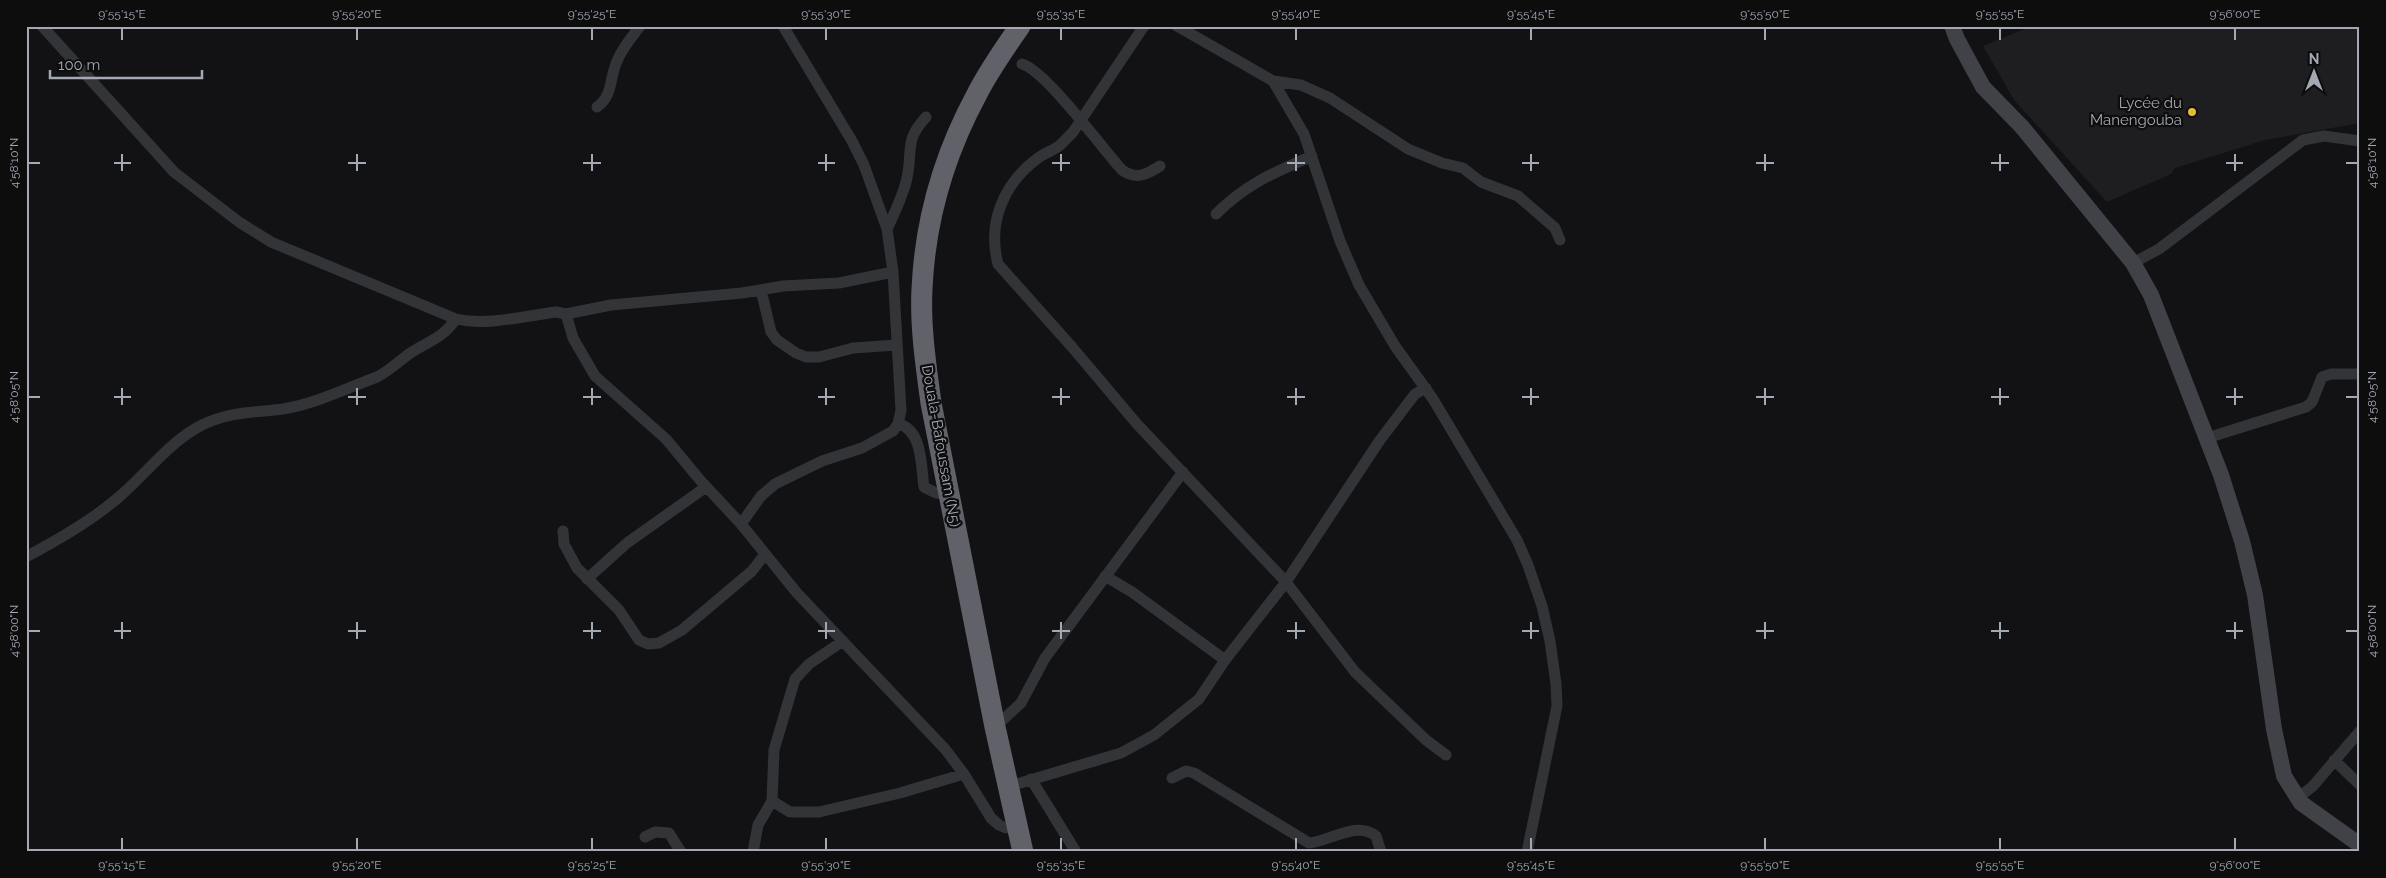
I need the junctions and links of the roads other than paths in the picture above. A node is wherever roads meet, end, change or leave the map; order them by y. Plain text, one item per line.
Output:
1 (42, 26) edge
2 (640, 26) edge
3 (783, 26) edge
4 (1020, 26) edge
5 (1144, 26) edge
6 (1177, 26) edge
7 (1952, 26) edge
8 (1022, 64) dead end
9 (1273, 81) junction
10 (597, 107) dead end
11 (926, 118) dead end
12 (1080, 121) junction
13 (2360, 141) edge
14 (1312, 156) junction
15 (1160, 166) dead end
16 (1216, 214) dead end
17 (887, 229) junction
18 (1560, 240) dead end
19 (2133, 263) junction
20 (893, 272) junction
21 (761, 290) junction
22 (566, 314) junction
23 (456, 319) junction
24 (896, 345) junction
25 (2360, 374) edge
26 (1426, 388) junction
27 (898, 424) junction
28 (2207, 438) junction
29 (1183, 472) junction
30 (706, 487) junction
31 (950, 495) junction
32 (741, 524) junction
33 (562, 531) dead end
34 (766, 554) junction
35 (26, 557) edge
36 (1105, 576) junction
37 (587, 579) junction
38 (1286, 582) junction
39 (842, 641) junction
40 (1225, 660) junction
41 (995, 726) junction
42 (2360, 731) edge
43 (1446, 755) dead end
44 (2334, 760) junction
45 (964, 774) junction
46 (1172, 778) dead end
47 (1031, 779) junction
48 (2360, 785) edge
49 (1010, 786) junction
50 (2298, 798) junction
51 (772, 802) junction
52 (1018, 827) junction
53 (645, 837) dead end
54 (2360, 846) edge
55 (680, 852) edge
56 (753, 852) edge
57 (1022, 852) edge
58 (1076, 852) edge
59 (1381, 852) edge
60 (1527, 852) edge

1 - 23 street
2 - 10 street
3 - 17 street
4 - 31 highway, Douala-Bafoussam (N5)
5 - 12 street
6 - 9 street
7 - 19 street
8 - 12 street
9 - 14 street
9 - 18 street
11 - 17 street
12 - 15 street
12 - 29 street
13 - 19 street
14 - 16 street
14 - 26 street
17 - 20 street
19 - 28 street
20 - 21 street
20 - 24 street
21 - 22 street
21 - 24 street
22 - 23 street
22 - 30 street
23 - 35 street
24 - 27 street
25 - 28 street
26 - 38 street
26 - 60 street
27 - 31 street
27 - 32 street
28 - 50 street
29 - 36 street
29 - 38 street
30 - 32 street
30 - 37 street
31 - 41 highway, Douala-Bafoussam (N5)
32 - 34 street
33 - 37 street
34 - 37 street
34 - 39 street
36 - 40 street
36 - 41 street
38 - 40 street
38 - 43 street
39 - 45 street
39 - 51 street
40 - 47 street
41 - 49 highway, Douala-Bafoussam (N5)
42 - 44 street
44 - 48 street
44 - 50 street
45 - 51 street
45 - 52 street
46 - 59 street
47 - 49 street
47 - 58 street
49 - 52 highway, Douala-Bafoussam (N5)
50 - 54 street
51 - 56 street
52 - 57 highway, Douala-Bafoussam (N5)
53 - 55 street

